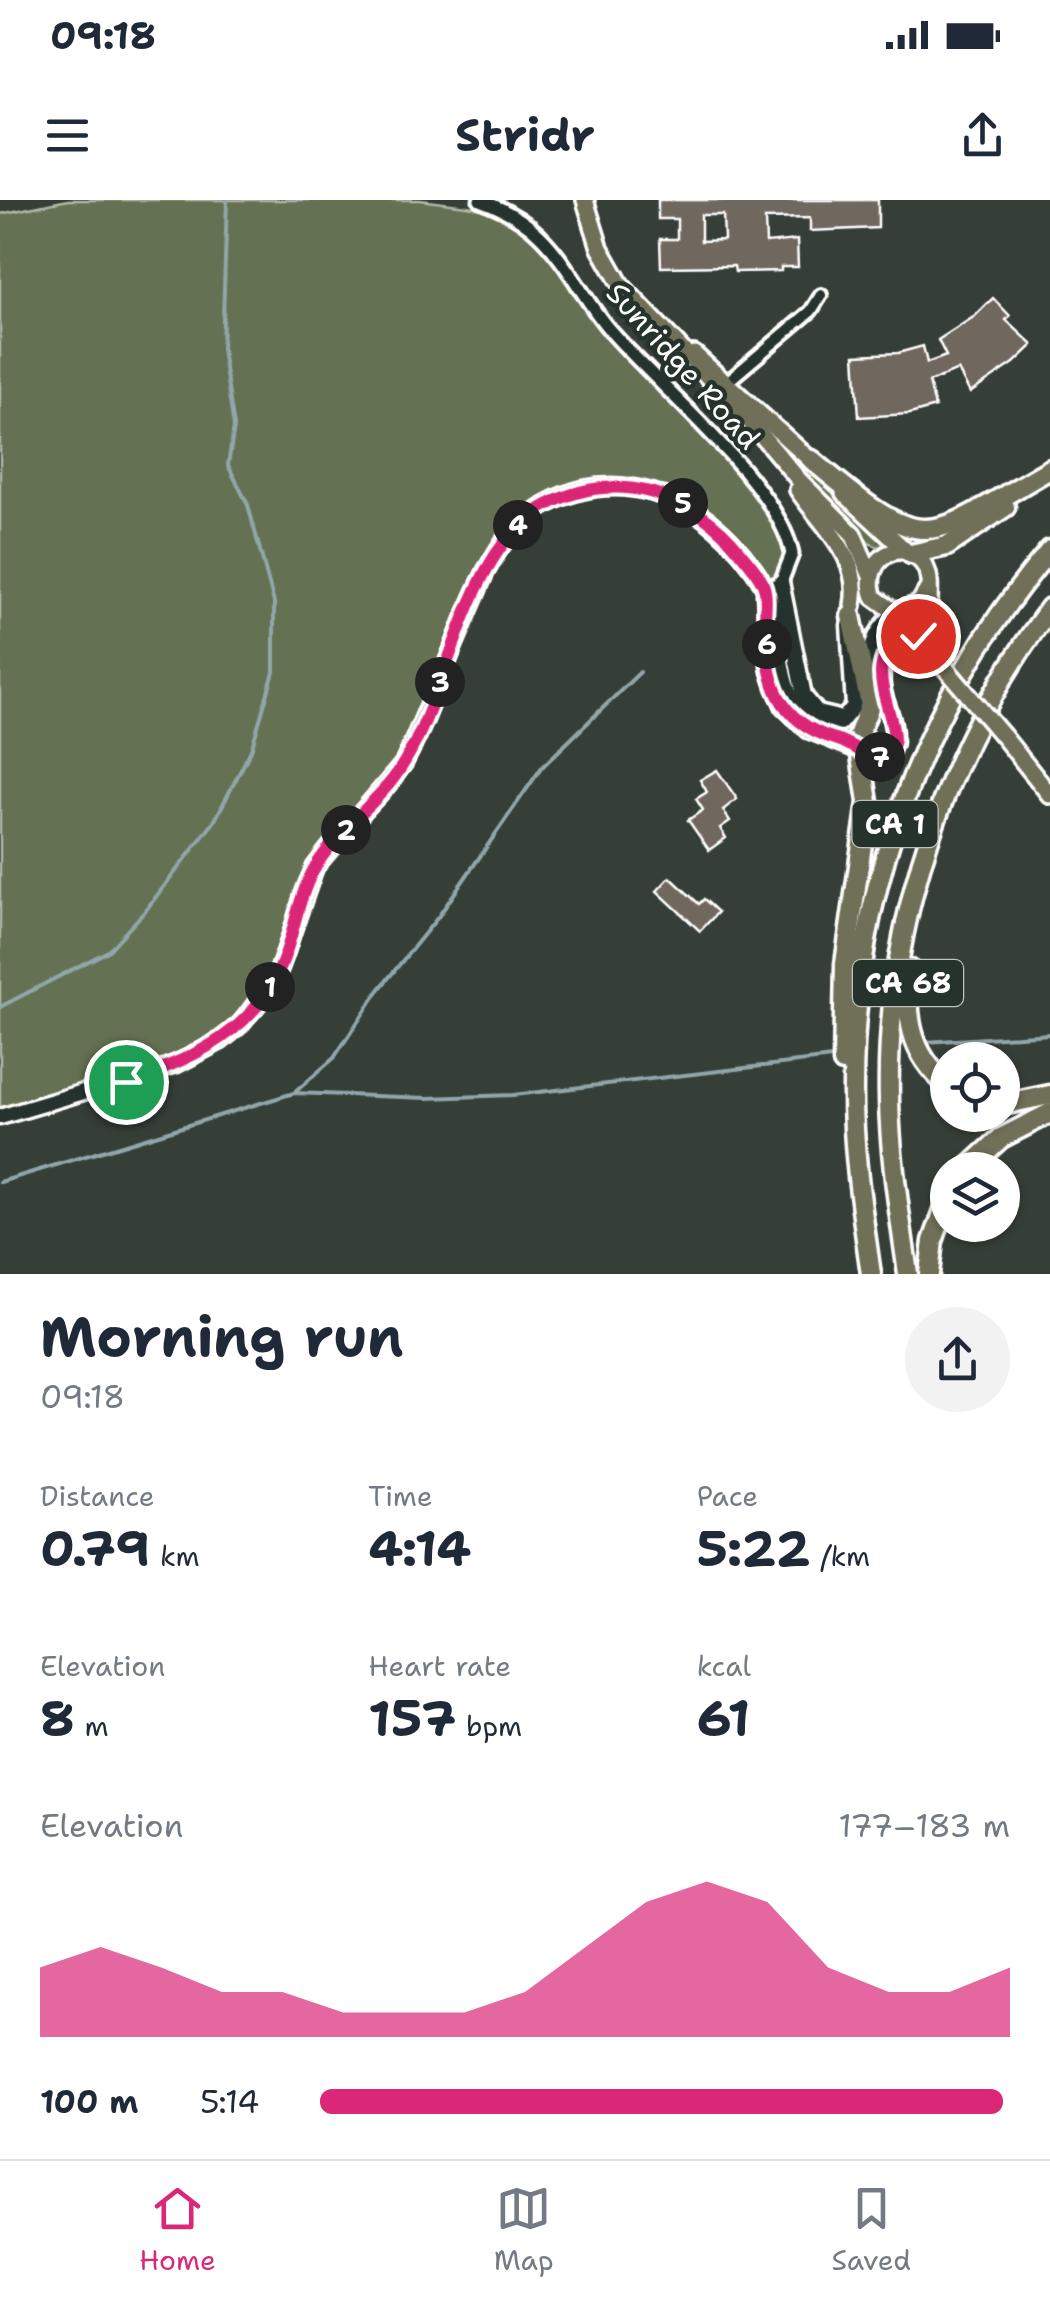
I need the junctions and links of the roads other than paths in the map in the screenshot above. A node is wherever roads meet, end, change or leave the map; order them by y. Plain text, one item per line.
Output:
1 (480, 200) edge
2 (585, 200) edge
3 (821, 295) dead end
4 (666, 334) junction
5 (727, 382) junction
6 (782, 460) junction
7 (812, 460) junction
8 (1050, 472) edge
9 (1050, 550) edge
10 (909, 553) junction
11 (870, 576) junction
12 (782, 582) junction
13 (929, 587) junction
14 (766, 589) junction
15 (1050, 608) edge
16 (852, 610) junction
17 (897, 612) junction
18 (918, 636) junction
19 (946, 660) junction
20 (881, 690) junction
21 (850, 714) junction
22 (859, 751) junction
23 (1050, 796) edge
24 (920, 869) junction
25 (930, 1065) edge
26 (1050, 1095) edge
27 (1020, 1101) edge
28 (1050, 1113) edge
29 (0, 1117) edge
30 (854, 1138) junction
31 (986, 1152) edge
32 (933, 1242) edge
33 (871, 1274) edge
34 (908, 1274) edge
35 (930, 1274) edge

1 - 12 street, Sunridge Road
2 - 4 main road
3 - 5 street
4 - 5 main road
4 - 6 main road
5 - 7 main road
6 - 11 main road
6 - 16 main road
7 - 8 highway
7 - 10 main road
8 - 10 highway
9 - 30 highway, CA 1
10 - 11 main road
10 - 13 main road
11 - 16 main road
11 - 17 main road
12 - 14 street
12 - 21 main road
13 - 17 main road
13 - 19 main road
14 - 21 main road
14 - 22 main road
14 - 29 main road
15 - 24 highway, CA 1
16 - 21 main road
16 - 22 highway
17 - 18 main road
17 - 20 main road
18 - 19 main road
18 - 20 main road
19 - 23 main road, bridge
20 - 22 main road
22 - 30 highway
24 - 25 highway, CA 68
24 - 34 highway, CA 1
26 - 27 highway
28 - 31 highway
30 - 33 highway, CA 1
32 - 35 highway

